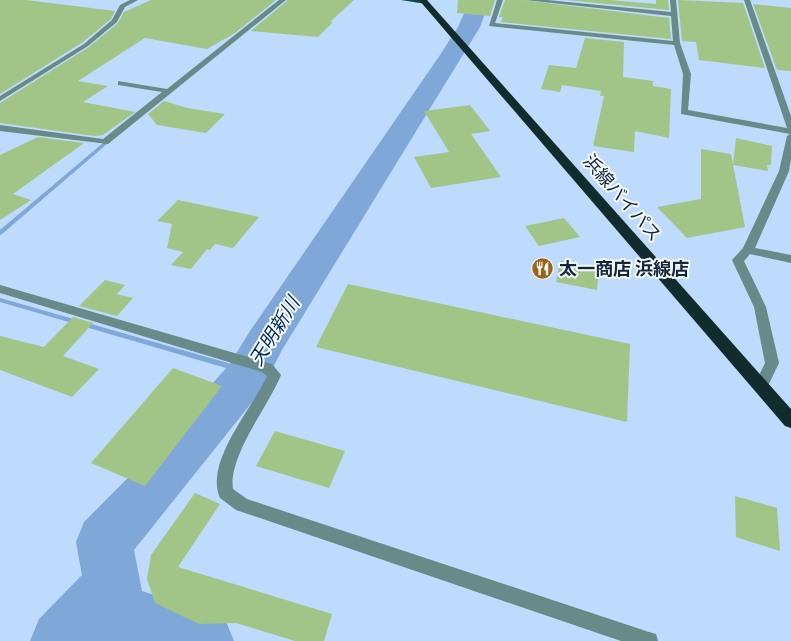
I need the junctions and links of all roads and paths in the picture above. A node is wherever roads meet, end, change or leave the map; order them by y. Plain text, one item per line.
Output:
1 (135, 0) edge
2 (283, 0) edge
3 (404, 0) edge
4 (500, 0) edge
5 (528, 0) edge
6 (673, 0) edge
7 (747, 0) edge
8 (424, 1) edge
9 (674, 14) junction
10 (677, 43) junction
11 (121, 83) dead end
12 (168, 91) junction
13 (0, 99) edge
14 (0, 128) edge
15 (791, 130) edge
16 (791, 136) edge
17 (787, 171) edge
18 (748, 250) junction
19 (791, 259) edge
20 (0, 289) edge
21 (760, 386) junction
22 (791, 421) edge
23 (650, 641) edge

1 - 13 street
2 - 12 street
3 - 8 main road
4 - 10 street
5 - 9 street
6 - 9 street
7 - 15 street
8 - 21 highway, 浜線バイパス
9 - 10 street
10 - 15 street
11 - 12 street
12 - 14 street
16 - 17 street
17 - 18 street
18 - 19 street
18 - 21 street
20 - 23 street
21 - 22 highway, 浜線バイパス

